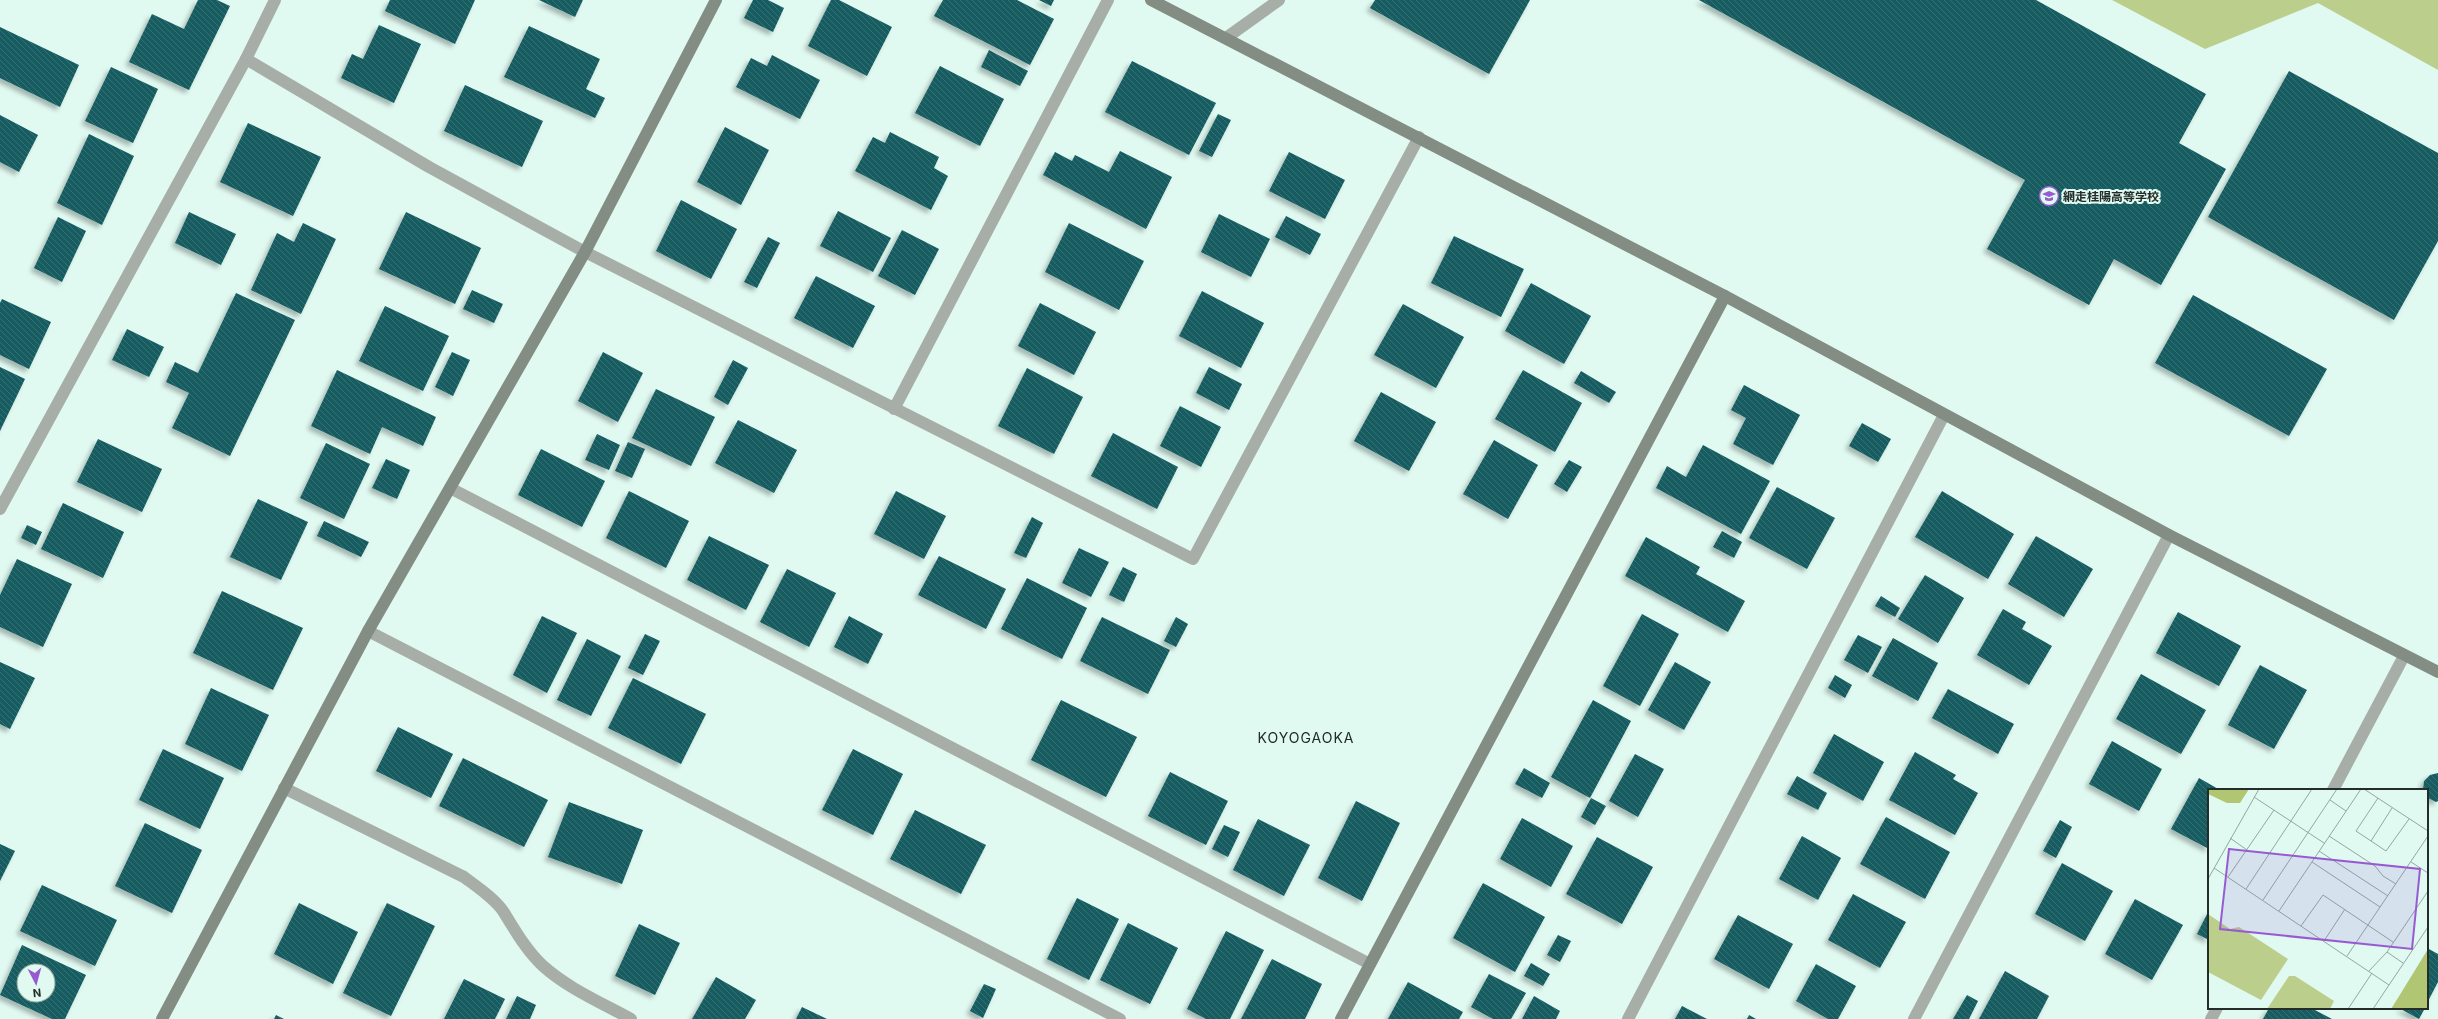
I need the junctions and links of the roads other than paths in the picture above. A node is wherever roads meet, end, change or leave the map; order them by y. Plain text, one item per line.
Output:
1 (275, 0) edge
2 (716, 0) edge
3 (1108, 0) edge
4 (1151, 0) edge
5 (1279, 0) edge
6 (1226, 38) junction
7 (246, 59) junction
8 (1419, 137) junction
9 (585, 252) junction
10 (1725, 296) junction
11 (894, 409) junction
12 (1944, 415) junction
13 (450, 488) junction
14 (0, 509) edge
15 (2169, 535) junction
16 (368, 631) junction
17 (2404, 656) junction
18 (2438, 672) edge
19 (284, 788) junction
20 (2334, 789) edge
21 (1370, 964) junction
22 (2216, 1009) edge
23 (162, 1019) edge
24 (631, 1019) edge
25 (1120, 1019) edge
26 (1341, 1019) edge
27 (1628, 1019) edge
28 (1914, 1019) edge
29 (2211, 1019) edge

1 - 7 street
2 - 9 street
3 - 11 street
4 - 6 street
5 - 6 street
6 - 8 street
7 - 9 street
7 - 14 street
8 - 10 street
8 - 11 street
9 - 11 street
9 - 13 street
10 - 12 street
10 - 21 street
12 - 15 street
12 - 27 street
13 - 16 street
13 - 21 street
15 - 17 street
15 - 28 street
16 - 19 street
16 - 25 street
17 - 18 street
17 - 20 street
19 - 23 street
19 - 24 street
21 - 26 street
22 - 29 street

